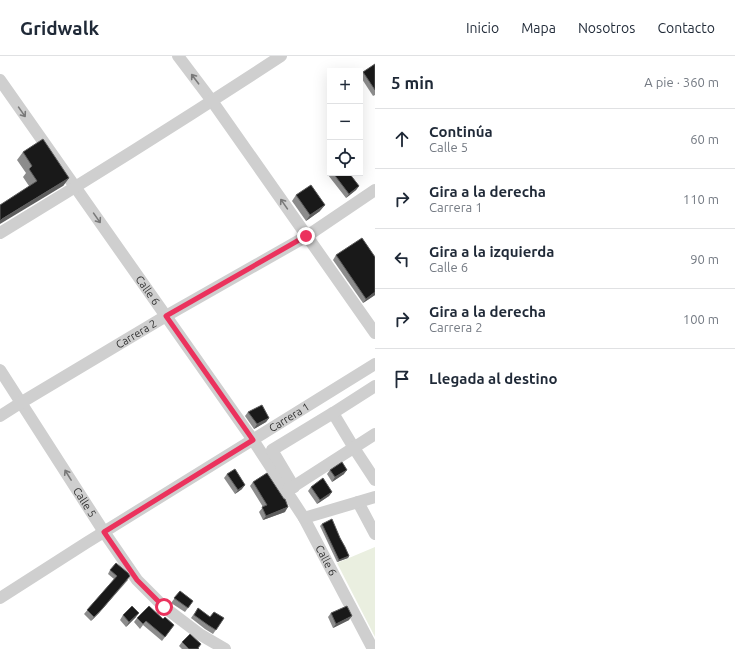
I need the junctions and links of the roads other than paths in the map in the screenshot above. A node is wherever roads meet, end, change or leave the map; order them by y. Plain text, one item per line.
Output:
1 (178, 56) edge
2 (281, 56) edge
3 (0, 80) edge
4 (212, 101) junction
5 (75, 187) junction
6 (375, 190) edge
7 (0, 233) edge
8 (306, 236) junction
9 (166, 316) junction
10 (375, 334) edge
11 (375, 364) edge
12 (0, 370) edge
13 (375, 386) edge
14 (22, 402) junction
15 (333, 413) junction
16 (0, 416) edge
17 (375, 434) edge
18 (253, 440) junction
19 (354, 448) junction
20 (375, 480) edge
21 (290, 489) junction
22 (375, 497) edge
23 (358, 502) junction
24 (304, 518) junction
25 (104, 532) junction
26 (375, 534) edge
27 (0, 598) edge
28 (225, 649) edge
29 (373, 649) edge

4 -> 1 street
2 - 4 street
3 -> 5 street, Calle 6
4 - 5 street
8 -> 4 street
5 - 7 street
5 -> 9 street, Calle 6
6 - 8 street, Carrera 2
8 - 9 street, Carrera 2
8 - 10 street
9 - 14 street, Carrera 2
9 - 18 street, Calle 6
11 - 18 street, Carrera 1
12 - 14 street, Calle 5
13 - 15 street
14 - 16 street, Carrera 2
25 -> 14 street, Calle 5
15 - 19 street
15 - 21 street
17 - 19 street
18 - 21 street, Calle 6
18 - 25 street, Carrera 1
19 - 20 street
19 - 21 street
21 - 24 street, Calle 6
22 - 23 street
23 - 24 street
23 - 26 street
24 - 29 street, Calle 6
25 - 27 street, Carrera 1
25 - 28 street, Calle 5

